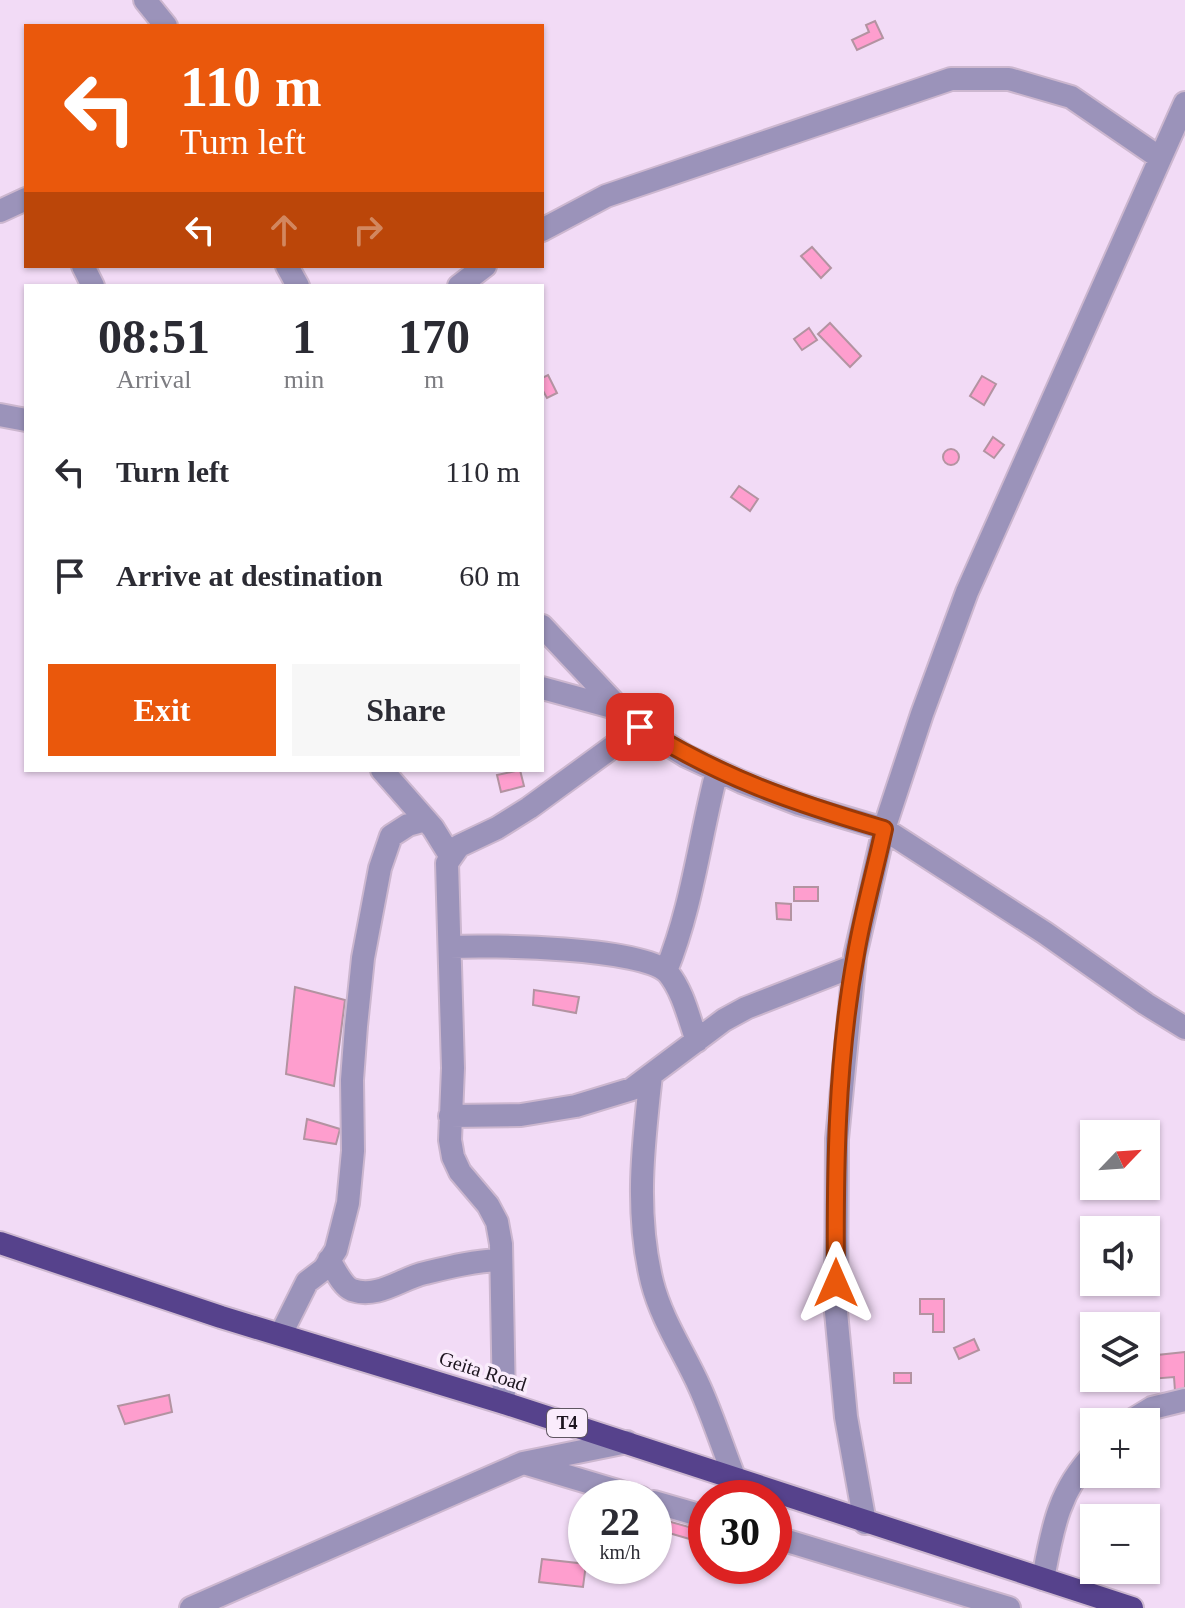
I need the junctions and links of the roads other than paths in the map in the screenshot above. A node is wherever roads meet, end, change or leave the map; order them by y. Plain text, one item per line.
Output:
1 (145, 0) edge
2 (164, 24) edge
3 (1183, 113) edge
4 (1160, 158) junction
5 (24, 200) edge
6 (0, 211) edge
7 (544, 229) edge
8 (482, 268) edge
9 (462, 284) edge
10 (0, 415) edge
11 (24, 420) edge
12 (544, 628) edge
13 (544, 689) edge
14 (620, 709) junction
15 (640, 727) junction
16 (717, 771) junction
17 (384, 772) edge
18 (426, 820) junction
19 (884, 829) junction
20 (451, 857) junction
21 (450, 947) junction
22 (854, 966) junction
23 (666, 971) junction
24 (1185, 1028) edge
25 (697, 1041) junction
26 (651, 1075) junction
27 (450, 1116) junction
28 (0, 1243) edge
29 (329, 1260) junction
30 (500, 1260) junction
31 (281, 1334) junction
32 (1185, 1400) edge
33 (504, 1403) junction
34 (1152, 1408) edge
35 (627, 1442) junction
36 (523, 1463) junction
37 (1080, 1472) edge
38 (735, 1479) junction
39 (580, 1480) edge
40 (865, 1523) junction
41 (792, 1542) edge
42 (1043, 1579) junction
43 (203, 1606) edge
44 (1009, 1608) edge
45 (1132, 1608) edge

1 - 2 street
3 - 4 street
4 - 7 street
4 - 19 street
5 - 6 street
8 - 9 street
10 - 11 street
12 - 14 street
13 - 14 street
14 - 15 street
15 - 16 street
15 - 20 street
16 - 19 street
16 - 23 street
17 - 18 street
18 - 20 street
18 - 29 street
19 - 22 street
19 - 24 street
20 - 21 street
21 - 23 street
21 - 27 street
22 - 25 street
22 - 40 street
23 - 25 street
25 - 26 street
26 - 27 street
26 - 38 street
27 - 30 street
28 - 31 highway, Geita Road / T4
29 - 30 street
29 - 31 street
30 - 33 street
31 - 33 highway, Geita Road / T4
32 - 34 street
33 - 35 highway, Geita Road / T4
35 - 36 street
35 - 38 highway, Geita Road / T4
36 - 39 street
36 - 43 street
37 - 42 street
38 - 40 highway, Geita Road / T4
40 - 42 highway, Geita Road / T4
41 - 44 street
42 - 45 highway, Geita Road / T4

